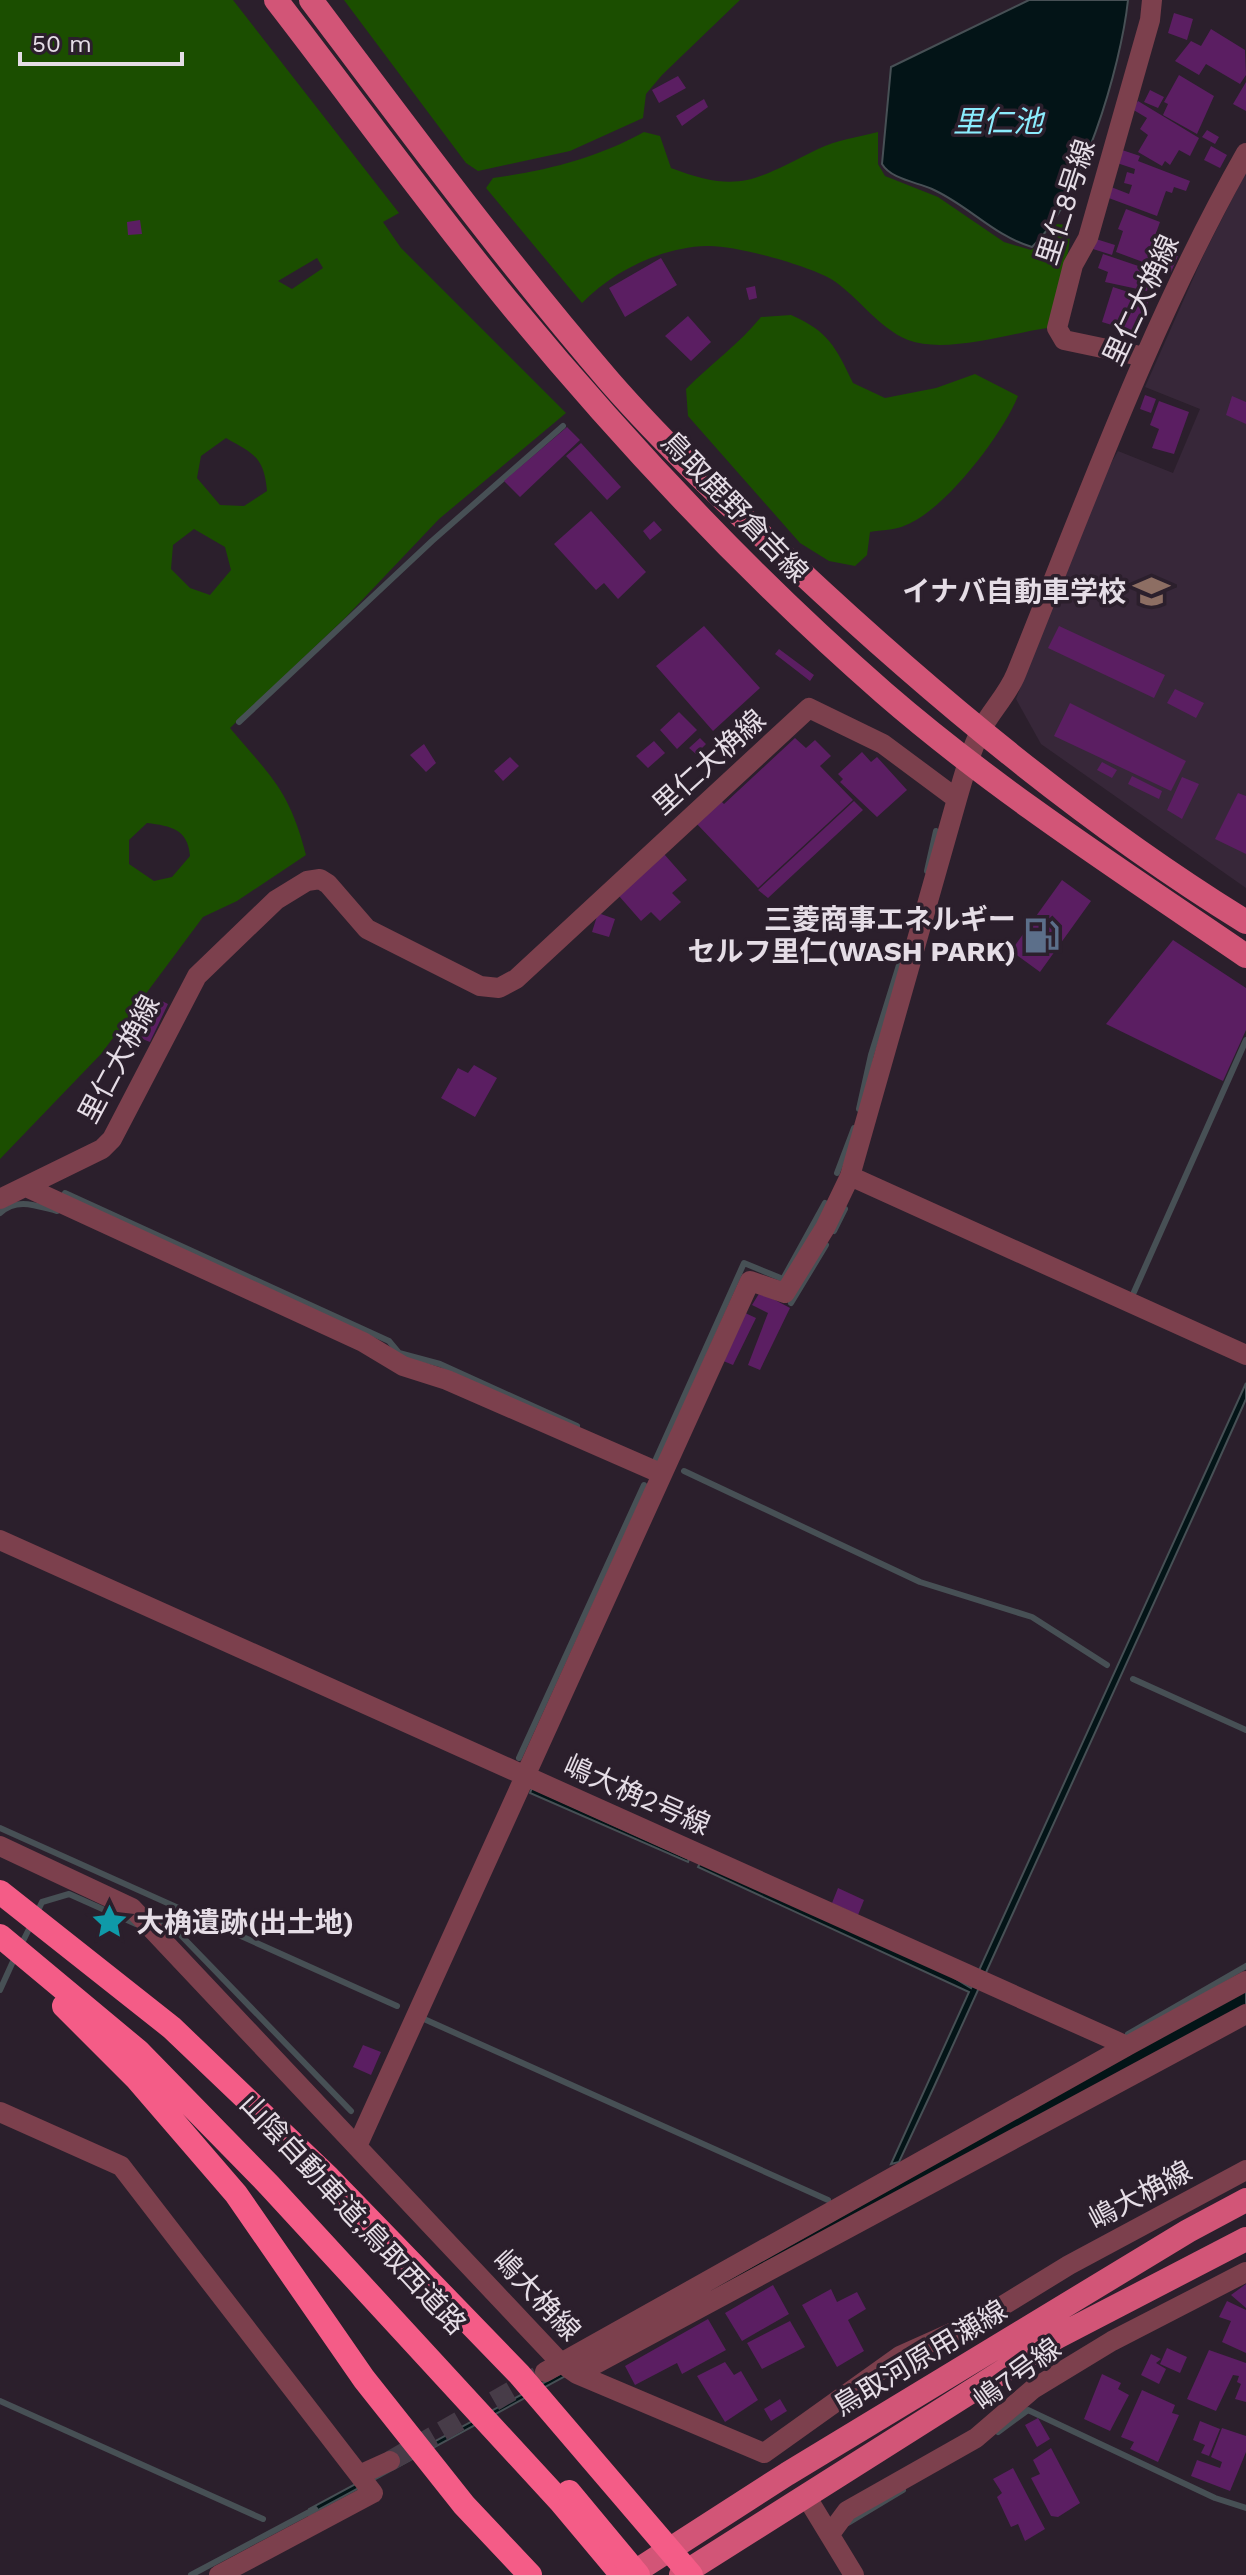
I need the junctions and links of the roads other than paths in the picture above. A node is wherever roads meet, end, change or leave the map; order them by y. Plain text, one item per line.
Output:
1 (276, 0) edge
2 (311, 0) edge
3 (1152, 0) edge
4 (1246, 153) edge
5 (1145, 357) junction
6 (982, 729) junction
7 (968, 761) junction
8 (957, 799) junction
9 (1246, 922) edge
10 (1246, 956) edge
11 (850, 1176) junction
12 (26, 1187) junction
13 (0, 1199) edge
14 (1246, 1355) edge
15 (660, 1473) junction
16 (0, 1540) edge
17 (524, 1776) junction
18 (0, 1846) edge
19 (0, 1892) edge
20 (0, 1919) edge
21 (0, 1936) edge
22 (0, 1949) edge
23 (1246, 1981) edge
24 (85, 1994) junction
25 (1246, 2014) edge
26 (1127, 2046) junction
27 (0, 2112) edge
28 (358, 2144) junction
29 (1246, 2170) edge
30 (1246, 2200) edge
31 (1246, 2239) edge
32 (1246, 2272) edge
33 (561, 2369) junction
34 (764, 2453) junction
35 (390, 2461) tunnel mouth
36 (787, 2474) junction
37 (359, 2475) junction
38 (564, 2496) junction
39 (806, 2496) junction
40 (830, 2534) junction
41 (671, 2548) junction
42 (687, 2573) edge
43 (219, 2575) edge
44 (530, 2575) edge
45 (622, 2575) edge
46 (630, 2575) edge
47 (638, 2575) edge
48 (854, 2575) edge

1 - 7 main road, 鳥取鹿野倉吉線
2 - 6 main road, 鳥取鹿野倉吉線
3 - 5 street, 里仁8号線
4 - 5 street, 里仁大桷線
5 - 6 street, 里仁大桷線
6 - 7 street, 里仁大桷線
6 - 9 main road, 鳥取鹿野倉吉線
7 - 8 street, 里仁大桷線
7 - 10 main road, 鳥取鹿野倉吉線
8 - 11 street
8 - 12 street, 里仁大桷線
11 - 14 street
11 - 15 street
12 - 13 street, 里仁大桷線
12 - 15 street
15 - 17 street
16 - 17 street, 嶋大桷2号線
17 - 26 street, 嶋大桷2号線
17 - 28 street
18 - 28 street, 嶋大桷線
19 - 24 highway
20 - 24 highway, 山陰自動車道;鳥取西道路
21 - 24 highway, 山陰自動車道;鳥取西道路
22 - 24 highway
23 - 26 street
24 - 38 highway, 山陰自動車道;鳥取西道路
24 - 41 highway
24 - 44 highway
25 - 33 street
26 - 33 street
27 - 37 street
28 - 33 street, 嶋大桷線
29 - 34 street, 嶋大桷線
30 - 36 main road, 鳥取河原用瀬線
31 - 39 main road, 鳥取河原用瀬線
32 - 40 street, 嶋7号線
33 - 34 street, 嶋大桷線
34 - 36 street
35 - 37 street
36 - 41 main road, 鳥取河原用瀬線
37 - 43 street
38 - 45 highway, 山陰自動車道;鳥取西道路
38 - 47 highway, 山陰自動車道;鳥取西道路, bridge
39 - 40 street
39 - 42 main road, 鳥取河原用瀬線
40 - 48 street
41 - 42 highway
41 - 46 main road, 鳥取河原用瀬線

